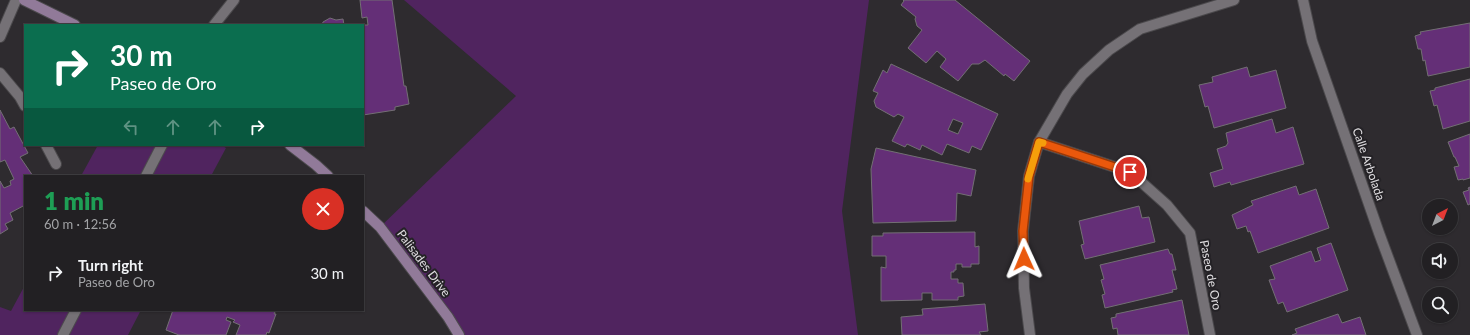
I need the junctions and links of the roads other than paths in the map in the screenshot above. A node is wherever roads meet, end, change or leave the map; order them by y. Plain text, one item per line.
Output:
1 (16, 0) edge
2 (24, 0) edge
3 (234, 0) edge
4 (1234, 0) edge
5 (1303, 0) edge
6 (74, 24) edge
7 (215, 24) edge
8 (0, 37) edge
9 (0, 73) edge
10 (24, 104) edge
11 (1039, 142) junction
12 (47, 146) edge
13 (161, 146) edge
14 (291, 146) edge
15 (56, 164) dead end
16 (147, 175) edge
17 (327, 175) edge
18 (364, 212) edge
19 (75, 311) edge
20 (63, 335) edge
21 (459, 335) edge
22 (1030, 335) edge
23 (1210, 335) edge
24 (1417, 335) edge

1 - 8 street
2 - 6 street
3 - 7 street
4 - 11 street
5 - 24 street, Calle Arbolada
9 - 10 street
11 - 22 street
11 - 23 street, Paseo de Oro
12 - 15 street
13 - 16 street
14 - 17 street
18 - 21 street, Palisades Drive
19 - 20 street

